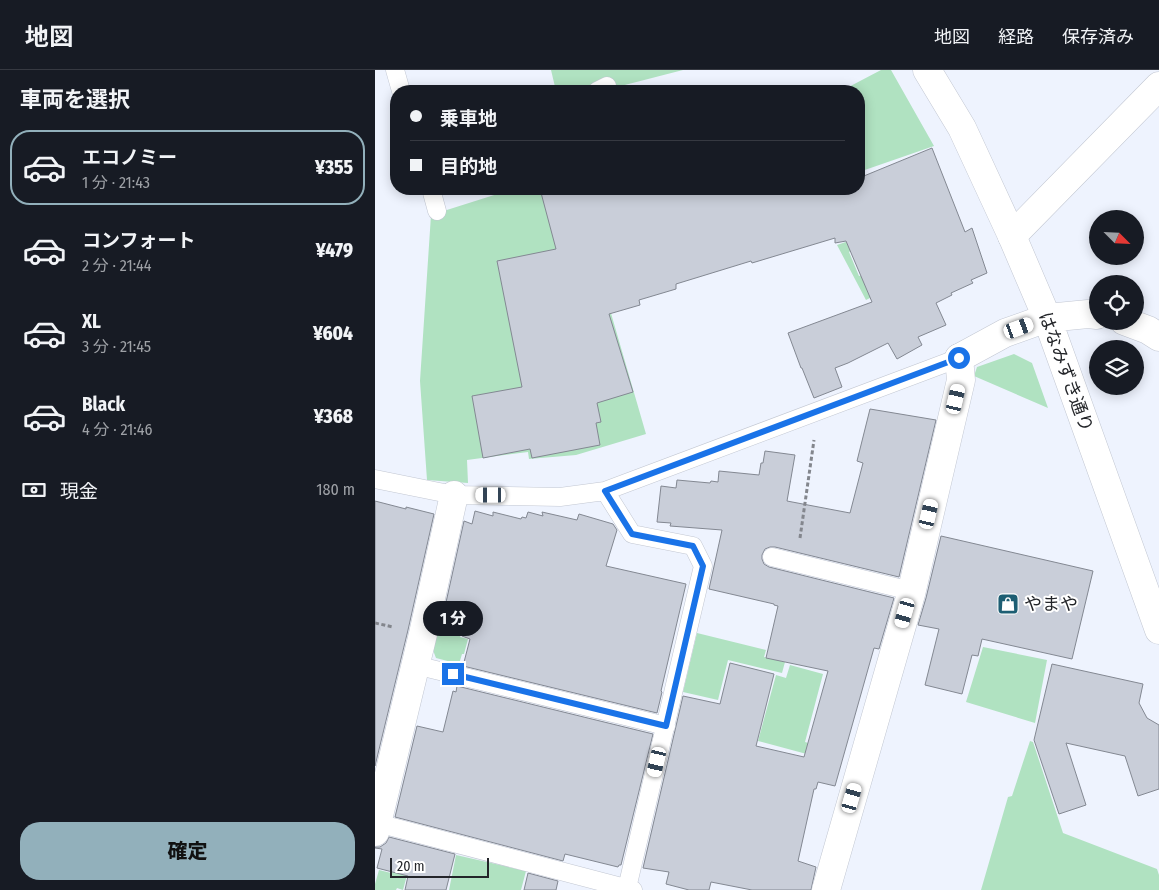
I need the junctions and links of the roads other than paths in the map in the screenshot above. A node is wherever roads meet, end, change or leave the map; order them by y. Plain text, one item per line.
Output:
1 (395, 70) edge
2 (927, 70) edge
3 (399, 85) edge
4 (1159, 86) edge
5 (433, 195) edge
6 (437, 211) dead end
7 (1012, 236) junction
8 (1089, 314) edge
9 (1047, 318) junction
10 (1144, 328) edge
11 (1159, 337) edge
12 (959, 358) junction
13 (375, 479) edge
14 (605, 491) junction
15 (454, 495) junction
16 (772, 557) dead end
17 (911, 591) junction
18 (1159, 630) edge
19 (415, 665) junction
20 (666, 726) junction
21 (376, 828) edge
22 (630, 889) edge
23 (826, 890) edge

1 - 3 lane
2 - 7 street, はなみずき通り
4 - 7 street
5 - 6 lane
7 - 9 street, はなみずき通り
8 - 9 street
9 - 12 street
9 - 18 street, はなみずき通り
10 - 11 street
12 - 14 lane
12 - 17 street
13 - 15 lane
14 - 15 lane
14 - 20 lane
15 - 19 street
16 - 17 lane
17 - 23 street
19 - 20 lane
19 - 21 street
20 - 22 lane
21 - 22 lane

